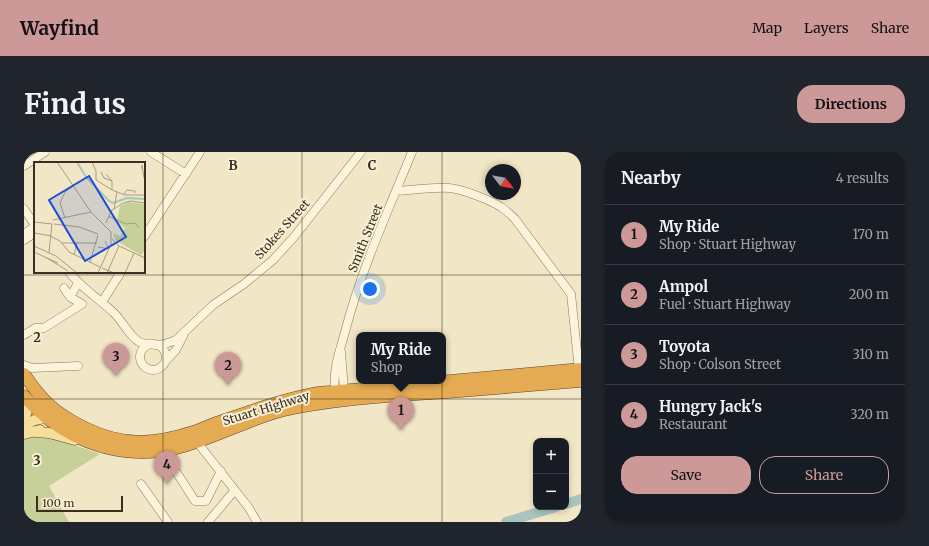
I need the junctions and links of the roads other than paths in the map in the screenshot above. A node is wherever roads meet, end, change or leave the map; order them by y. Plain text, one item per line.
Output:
1 (45, 152) edge
2 (152, 152) edge
3 (200, 152) edge
4 (361, 152) edge
5 (412, 152) edge
6 (24, 166) edge
7 (186, 174) junction
8 (396, 191) junction
9 (24, 209) edge
10 (34, 223) edge
11 (34, 225) edge
12 (24, 234) edge
13 (34, 234) edge
14 (145, 236) edge
15 (24, 240) edge
16 (70, 273) edge
17 (120, 273) edge
18 (78, 283) junction
19 (64, 288) dead end
20 (70, 296) junction
21 (102, 302) junction
22 (191, 326) junction
23 (128, 330) junction
24 (24, 335) edge
25 (154, 344) junction
26 (140, 360) junction
27 (165, 362) junction
28 (24, 365) edge
29 (78, 366) dead end
30 (24, 374) edge
31 (580, 375) edge
32 (340, 395) junction
33 (24, 396) edge
34 (43, 400) junction
35 (24, 417) edge
36 (49, 418) junction
37 (70, 420) junction
38 (24, 425) edge
39 (35, 432) junction
40 (24, 434) edge
41 (196, 437) junction
42 (97, 446) junction
43 (221, 471) junction
44 (177, 473) dead end
45 (141, 484) dead end
46 (235, 490) junction
47 (168, 522) edge
48 (208, 522) edge
49 (257, 522) edge

1 - 6 street
2 - 7 street
3 - 7 street
4 - 22 street, Stokes Street
5 - 8 street, Smith Street
7 - 14 street
8 - 31 street
8 - 32 street, Smith Street
9 - 10 street
11 - 12 street
13 - 15 street
16 - 18 street
17 - 21 street
18 - 20 street
18 - 21 street
19 - 20 street
20 - 24 street
21 - 23 street
22 - 25 street
22 - 27 street
23 - 25 street
23 - 26 street
25 - 26 street
25 - 27 street
26 - 27 street
28 - 29 street
30 - 34 highway, Stuart Highway
31 - 32 highway, Stuart Highway
32 - 41 highway, Stuart Highway
33 - 35 main road
33 - 36 highway, Stuart Highway
34 - 36 main road
34 - 37 highway, Stuart Highway
36 - 37 main road
36 - 38 main road
36 - 39 main road
36 - 42 highway, Stuart Highway
37 - 41 highway, Stuart Highway
39 - 40 main road
39 - 42 main road
41 - 42 highway, Stuart Highway
41 - 43 street
43 - 44 street
43 - 46 street
45 - 47 street
46 - 48 street
46 - 49 street

